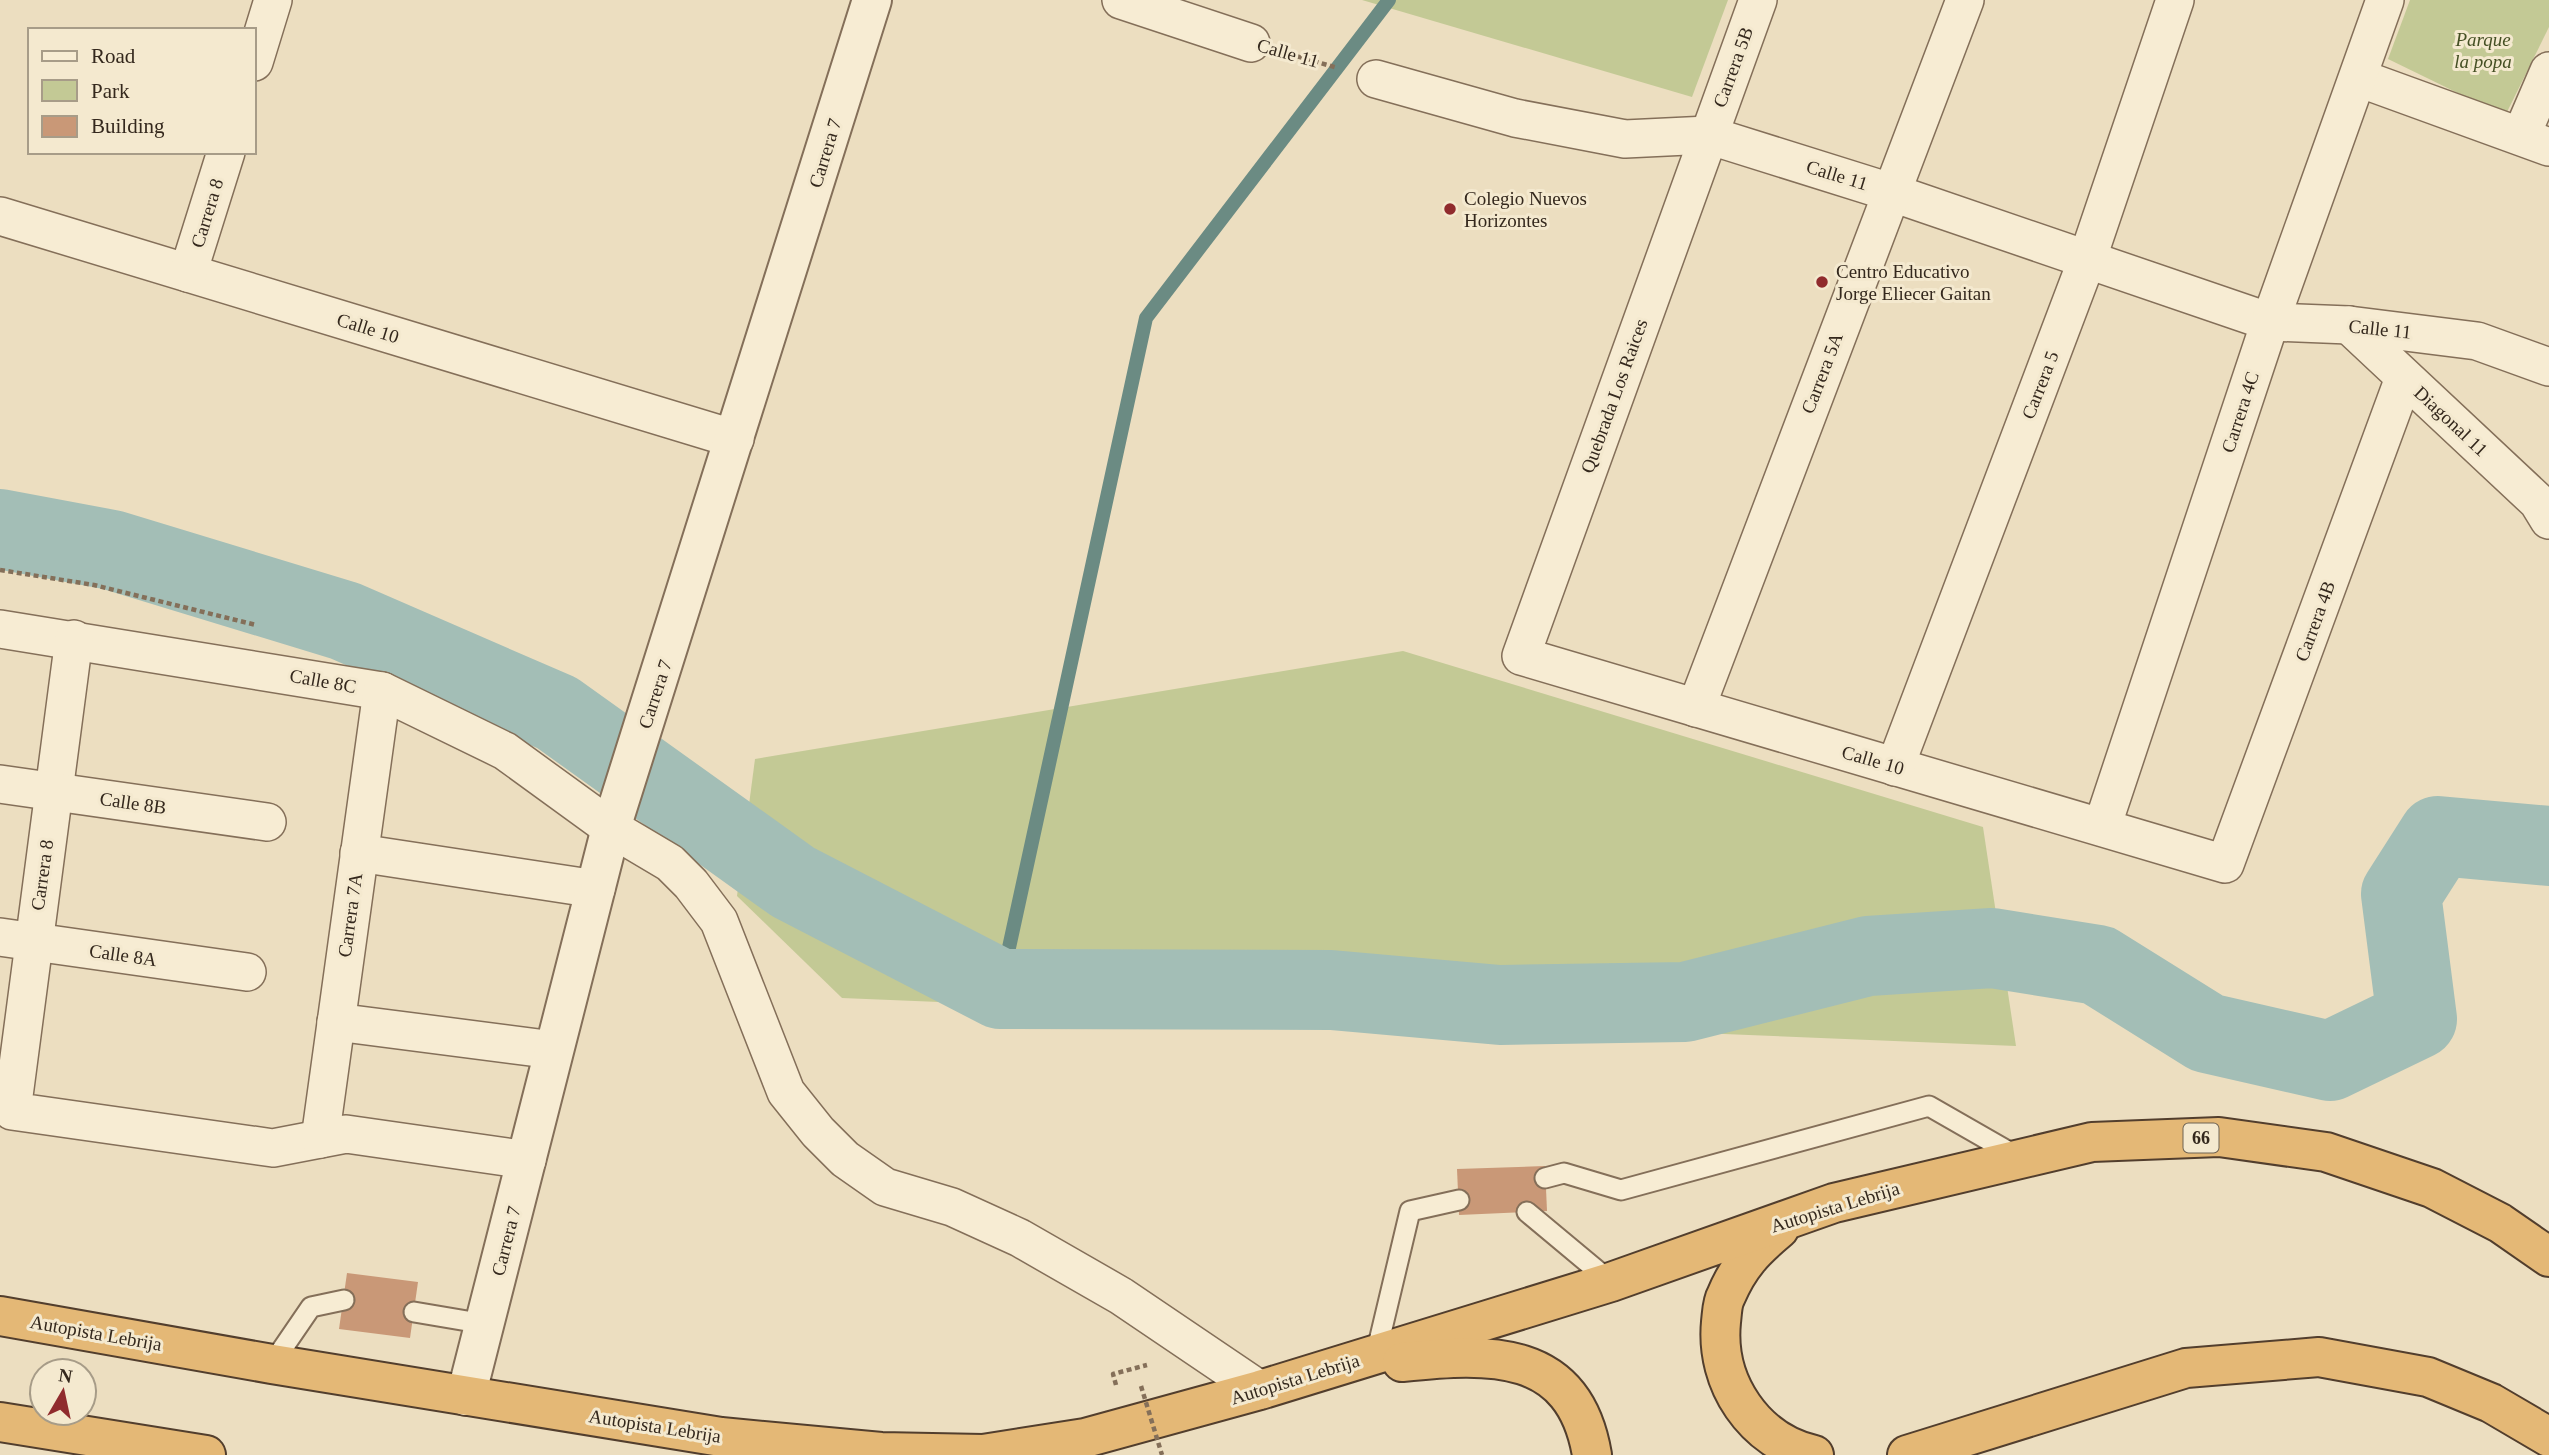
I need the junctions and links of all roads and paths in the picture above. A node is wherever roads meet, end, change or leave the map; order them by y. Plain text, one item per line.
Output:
1 (273, 0) edge
2 (872, 0) edge
3 (1121, 0) edge
4 (1758, 0) edge
5 (1965, 0) edge
6 (2175, 0) edge
7 (2385, 0) edge
8 (1251, 43) joint
9 (256, 55) edge
10 (2549, 71) edge
11 (2359, 78) junction
12 (1376, 79) joint
13 (1708, 135) junction
14 (2535, 141) edge
15 (225, 154) edge
16 (1890, 192) junction
17 (0, 216) edge
18 (2087, 260) junction
19 (188, 273) junction
20 (2270, 322) junction
21 (2350, 325) junction
22 (2549, 367) edge
23 (2404, 378) junction
24 (735, 439) junction
25 (2545, 506) edge
26 (0, 629) edge
27 (74, 639) junction
28 (1521, 656) joint
29 (382, 691) junction
30 (1696, 708) junction
31 (1895, 766) junction
32 (0, 784) edge
33 (53, 792) junction
34 (616, 813) junction
35 (267, 822) dead end
36 (2102, 827) junction
37 (359, 853) junction
38 (2225, 864) joint
39 (596, 888) junction
40 (16, 939) edge
41 (247, 972) dead end
42 (336, 1022) junction
43 (554, 1051) junction
44 (320, 1139) junction
45 (2019, 1157) junction
46 (527, 1160) junction
47 (1545, 1178) dead end
48 (1459, 1200) dead end
49 (1834, 1203) junction
50 (1527, 1212) dead end
51 (2549, 1257) edge
52 (1611, 1282) junction
53 (344, 1300) dead end
54 (414, 1312) dead end
55 (0, 1316) edge
56 (485, 1324) junction
57 (1376, 1354) junction
58 (272, 1364) junction
59 (1339, 1368) junction
60 (1141, 1385) dead end
61 (1260, 1390) junction
62 (466, 1396) junction
63 (0, 1422) edge
64 (2549, 1437) edge
65 (1952, 1440) junction
66 (206, 1455) edge
67 (1162, 1455) edge
68 (1592, 1455) edge
69 (1814, 1455) edge
70 (1881, 1455) edge
71 (1907, 1455) edge

1 - 9 street
2 - 24 street, Carrera 7
3 - 8 street, Calle 11
4 - 13 street, Carrera 5B
5 - 16 street, Carrera 5A
6 - 18 street, Carrera 5
7 - 11 street, Carrera 4C
8 - 12 path, Calle 11
10 - 14 street
11 - 14 street
11 - 20 street, Carrera 4C
12 - 13 street, Calle 11
13 - 16 street, Calle 11
13 - 28 street, Quebrada Los Raices
15 - 19 street, Carrera 8
16 - 18 street, Calle 11
16 - 30 street, Carrera 5A
17 - 19 street, Calle 10
18 - 20 street, Calle 11
18 - 31 street, Carrera 5
19 - 24 street, Calle 10
20 - 21 street, Calle 11
20 - 36 street, Carrera 4C
21 - 22 street, Calle 11
21 - 23 street, Diagonal 11
23 - 25 street, Diagonal 11
23 - 38 street, Carrera 4B
24 - 34 street, Carrera 7
26 - 27 street, Calle 8C
27 - 29 street, Calle 8C
27 - 33 street, Carrera 8
28 - 30 street, Calle 10
29 - 34 street, Calle 8C
29 - 37 street, Carrera 7A
30 - 31 street, Calle 10
31 - 36 street, Calle 10
32 - 33 street, Calle 8B
33 - 35 street, Calle 8B
33 - 40 street, Carrera 8
34 - 39 street, Carrera 7
34 - 61 street, Calle 8C
36 - 38 street, Calle 10
37 - 39 street
37 - 42 street, Carrera 7A
39 - 43 street, Carrera 7
40 - 41 street, Calle 8A
40 - 44 street, Carrera 8
42 - 43 street
42 - 44 street, Carrera 7A
43 - 46 street, Carrera 7
44 - 46 street
45 - 47 lane
45 - 49 highway, Autopista Lebrija / 66
45 - 51 highway, Autopista Lebrija / 66
46 - 56 street, Carrera 7
48 - 57 lane
49 - 52 highway, Autopista Lebrija / 66
49 - 69 highway
50 - 52 lane
52 - 57 highway, Autopista Lebrija / 66
53 - 58 lane
54 - 56 lane
55 - 58 highway, Autopista Lebrija / 66
56 - 62 street, Carrera 7
57 - 59 highway, Autopista Lebrija / 66
58 - 62 highway, Autopista Lebrija / 66
59 - 61 highway, Autopista Lebrija / 66
59 - 68 highway
60 - 67 path, bridge
61 - 62 highway, Autopista Lebrija / 66
63 - 66 highway
64 - 65 highway
65 - 70 highway
65 - 71 highway

